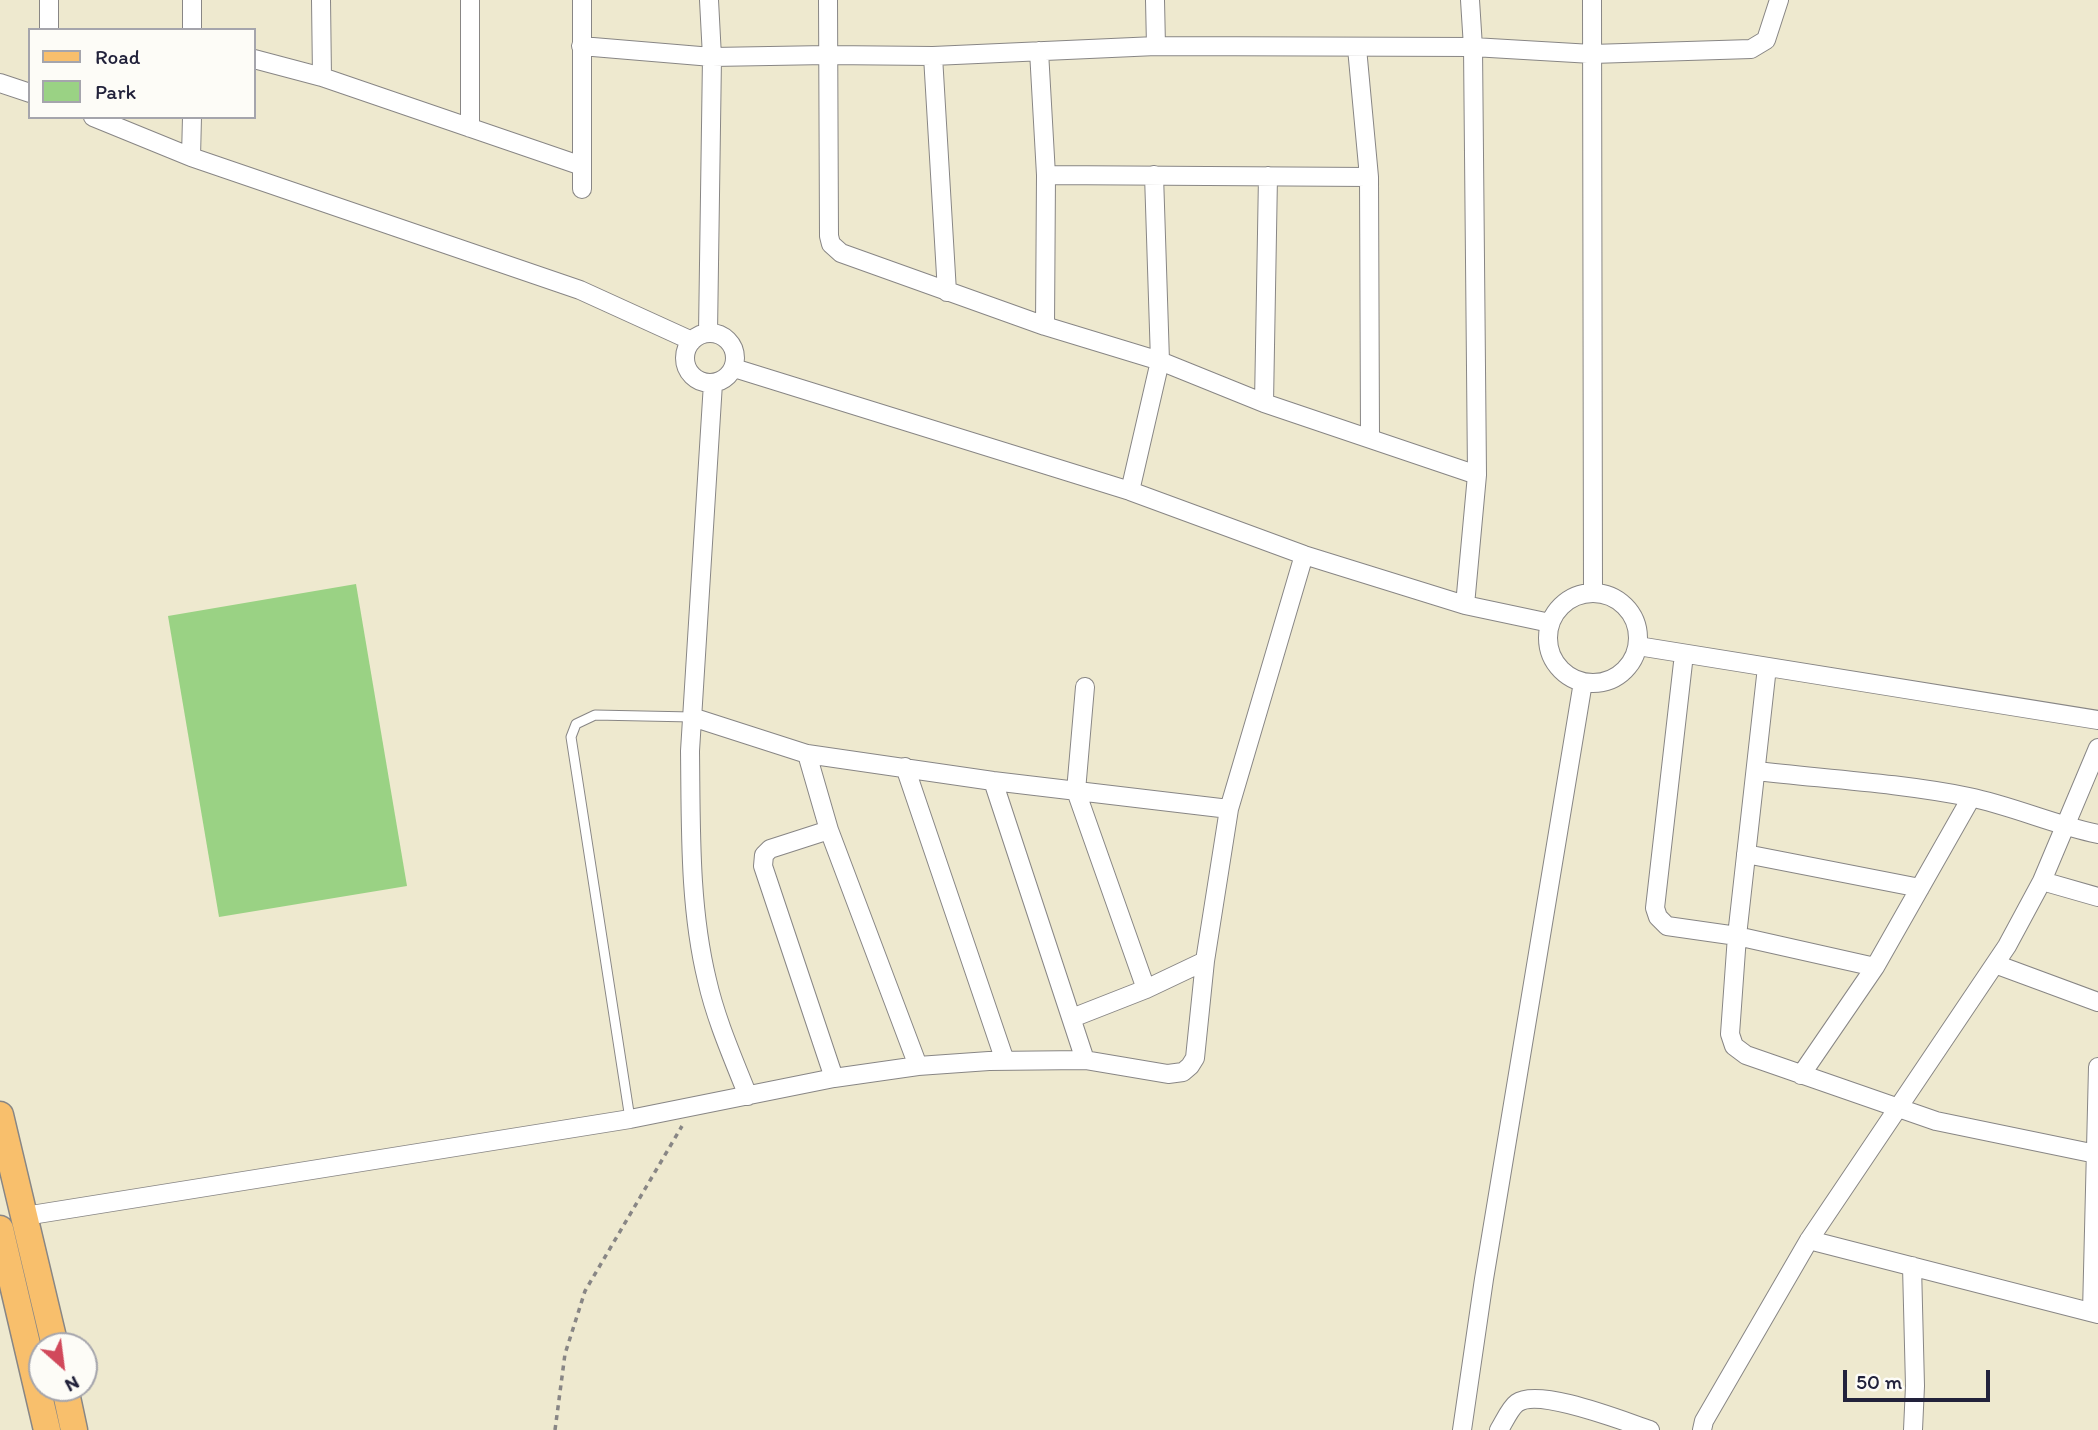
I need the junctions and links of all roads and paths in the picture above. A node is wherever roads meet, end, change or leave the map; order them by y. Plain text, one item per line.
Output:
1 (49, 0) edge
2 (192, 0) edge
3 (321, 0) edge
4 (470, 0) edge
5 (582, 0) edge
6 (709, 0) edge
7 (828, 0) edge
8 (1155, 0) edge
9 (1470, 0) edge
10 (1592, 0) edge
11 (1779, 0) edge
12 (49, 28) edge
13 (192, 28) edge
14 (581, 46) junction
15 (1156, 46) junction
16 (1473, 47) junction
17 (1357, 48) junction
18 (1039, 51) junction
19 (1592, 54) junction
20 (827, 55) junction
21 (933, 56) junction
22 (712, 57) junction
23 (256, 60) edge
24 (322, 77) junction
25 (0, 83) edge
26 (28, 92) edge
27 (98, 119) edge
28 (192, 119) edge
29 (470, 128) junction
30 (191, 157) junction
31 (582, 166) junction
32 (1046, 175) junction
33 (1154, 175) junction
34 (1268, 176) junction
35 (1369, 177) junction
36 (582, 188) dead end
37 (947, 292) junction
38 (1045, 326) junction
39 (700, 337) junction
40 (1160, 361) junction
41 (734, 368) junction
42 (713, 383) junction
43 (1265, 403) junction
44 (1370, 437) junction
45 (1477, 475) junction
46 (1130, 491) junction
47 (1304, 555) junction
48 (1593, 592) junction
49 (1465, 605) junction
50 (1550, 623) junction
51 (1638, 646) junction
52 (1684, 654) junction
53 (1767, 667) junction
54 (1583, 682) junction
55 (1086, 687) dead end
56 (692, 717) junction
57 (2098, 720) edge
58 (2098, 748) edge
59 (807, 754) junction
60 (905, 767) junction
61 (1756, 771) junction
62 (993, 781) junction
63 (1076, 791) junction
64 (1971, 798) junction
65 (1229, 809) junction
66 (2065, 827) junction
67 (829, 830) junction
68 (2098, 834) edge
69 (1746, 854) junction
70 (2042, 881) junction
71 (1920, 888) junction
72 (2098, 897) edge
73 (1737, 936) junction
74 (1205, 961) junction
75 (1995, 964) junction
76 (1875, 967) junction
77 (1146, 989) junction
78 (2098, 1002) edge
79 (1072, 1018) junction
80 (1085, 1060) junction
81 (1005, 1061) junction
82 (918, 1066) junction
83 (2098, 1067) edge
84 (1801, 1074) junction
85 (834, 1078) junction
86 (748, 1096) junction
87 (694, 1107) junction
88 (1898, 1108) junction
89 (0, 1115) edge
90 (630, 1119) junction
91 (2096, 1154) junction
92 (25, 1216) junction
93 (0, 1229) edge
94 (1809, 1240) junction
95 (1912, 1266) junction
96 (2095, 1313) edge
97 (52, 1332) edge
98 (68, 1402) edge
99 (47, 1430) edge
100 (74, 1430) edge
101 (555, 1430) edge
102 (1462, 1430) edge
103 (1499, 1430) edge
104 (1650, 1430) edge
105 (1702, 1430) edge
106 (1913, 1430) edge

1 - 12 street
2 - 13 street
3 - 24 street
4 - 29 street
5 - 14 street
6 - 22 street
7 - 20 street
8 - 15 street
9 - 16 street
10 - 19 street
11 - 19 street
14 - 22 street
14 - 31 street
15 - 17 street
15 - 18 street
16 - 17 street
16 - 19 street
16 - 45 street
17 - 35 street
18 - 21 street
18 - 32 street
19 - 48 street
20 - 21 street
20 - 22 street
20 - 37 street
21 - 37 street
22 - 39 street
23 - 24 street
24 - 29 street
25 - 26 street
27 - 30 street
28 - 30 street
29 - 31 street
30 - 39 street
31 - 36 street
32 - 33 street
32 - 38 street
33 - 34 street
33 - 40 street
34 - 35 street
34 - 43 street
35 - 44 street
37 - 38 street
38 - 40 street
39 - 41 street
39 - 42 street
40 - 43 street
40 - 46 street
41 - 42 street
41 - 46 street
42 - 56 street
43 - 44 street
44 - 45 street
45 - 49 street
46 - 47 street
47 - 49 street
47 - 65 street
48 - 50 street
48 - 51 street
49 - 50 street
50 - 54 street
51 - 52 street
51 - 54 street
52 - 53 street
52 - 73 street
53 - 57 street
53 - 61 street
54 - 102 street
55 - 63 street
56 - 59 street
56 - 86 street
56 - 90 lane
58 - 66 street
59 - 60 street
59 - 67 street
60 - 62 street
60 - 81 street
61 - 64 street
61 - 69 street
62 - 63 street
62 - 79 street
63 - 65 street
63 - 77 street
64 - 66 street
64 - 71 street
65 - 74 street
66 - 68 street
66 - 70 street
67 - 82 street
67 - 85 street
69 - 71 street
69 - 73 street
70 - 72 street
70 - 75 street
71 - 76 street
73 - 76 street
73 - 84 street
74 - 77 street
74 - 80 street
75 - 78 street
75 - 88 street
76 - 84 street
77 - 79 street
79 - 80 street
80 - 81 street
81 - 82 street
82 - 85 street
83 - 91 street
84 - 88 street
85 - 86 street
86 - 87 street
87 - 90 street
87 - 101 path
88 - 91 street
88 - 94 street
89 - 92 main road
90 - 92 street
91 - 96 street
92 - 97 main road
93 - 99 main road
94 - 95 street
94 - 105 street
95 - 96 street
95 - 106 street
98 - 100 main road
103 - 104 street

